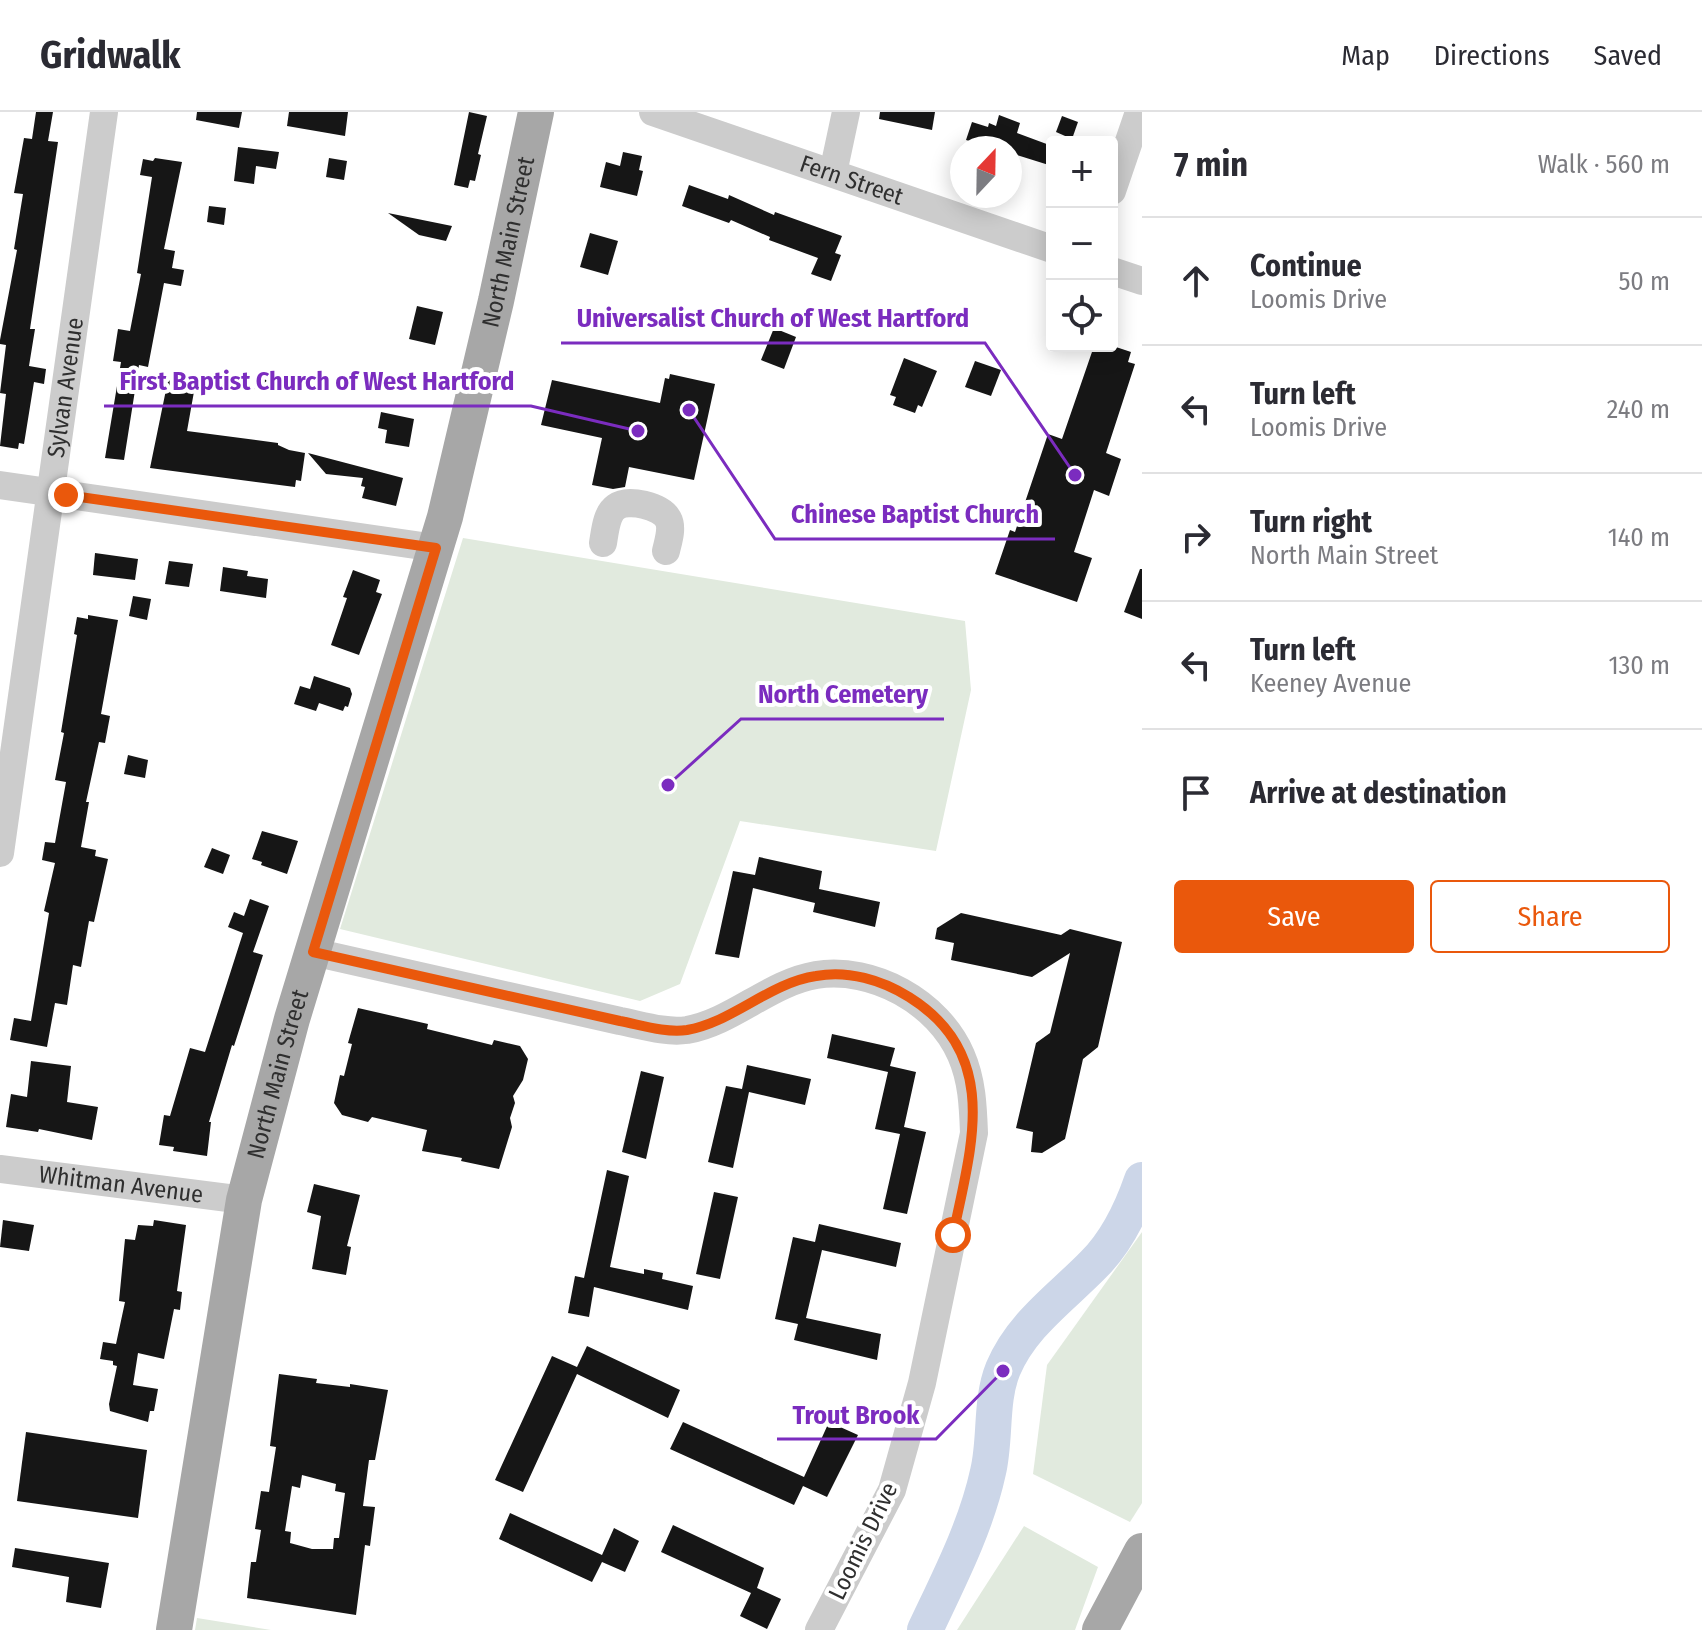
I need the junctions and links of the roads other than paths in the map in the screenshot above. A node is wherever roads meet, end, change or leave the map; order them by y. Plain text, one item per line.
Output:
1 (104, 112) edge
2 (536, 112) edge
3 (653, 112) edge
4 (846, 112) edge
5 (1139, 112) edge
6 (833, 173) junction
7 (1118, 173) edge
8 (1046, 247) edge
9 (1118, 273) edge
10 (1142, 281) edge
11 (0, 485) edge
12 (49, 492) junction
13 (603, 543) dead end
14 (436, 548) junction
15 (666, 551) dead end
16 (0, 853) edge
17 (313, 952) junction
18 (0, 1169) edge
19 (244, 1200) junction
20 (1137, 1571) edge
21 (174, 1630) edge
22 (819, 1630) edge
23 (1100, 1630) edge

1 - 12 street, Sylvan Avenue
2 - 14 main road, North Main Street
3 - 6 street, Fern Street
4 - 6 street
5 - 7 street
6 - 8 street, Fern Street
9 - 10 street
11 - 12 street
12 - 14 street
12 - 16 street, Sylvan Avenue
13 - 15 street
14 - 17 main road, North Main Street
17 - 19 main road, North Main Street
17 - 22 street, Loomis Drive
18 - 19 street, Whitman Avenue
19 - 21 main road, North Main Street
20 - 23 main road

